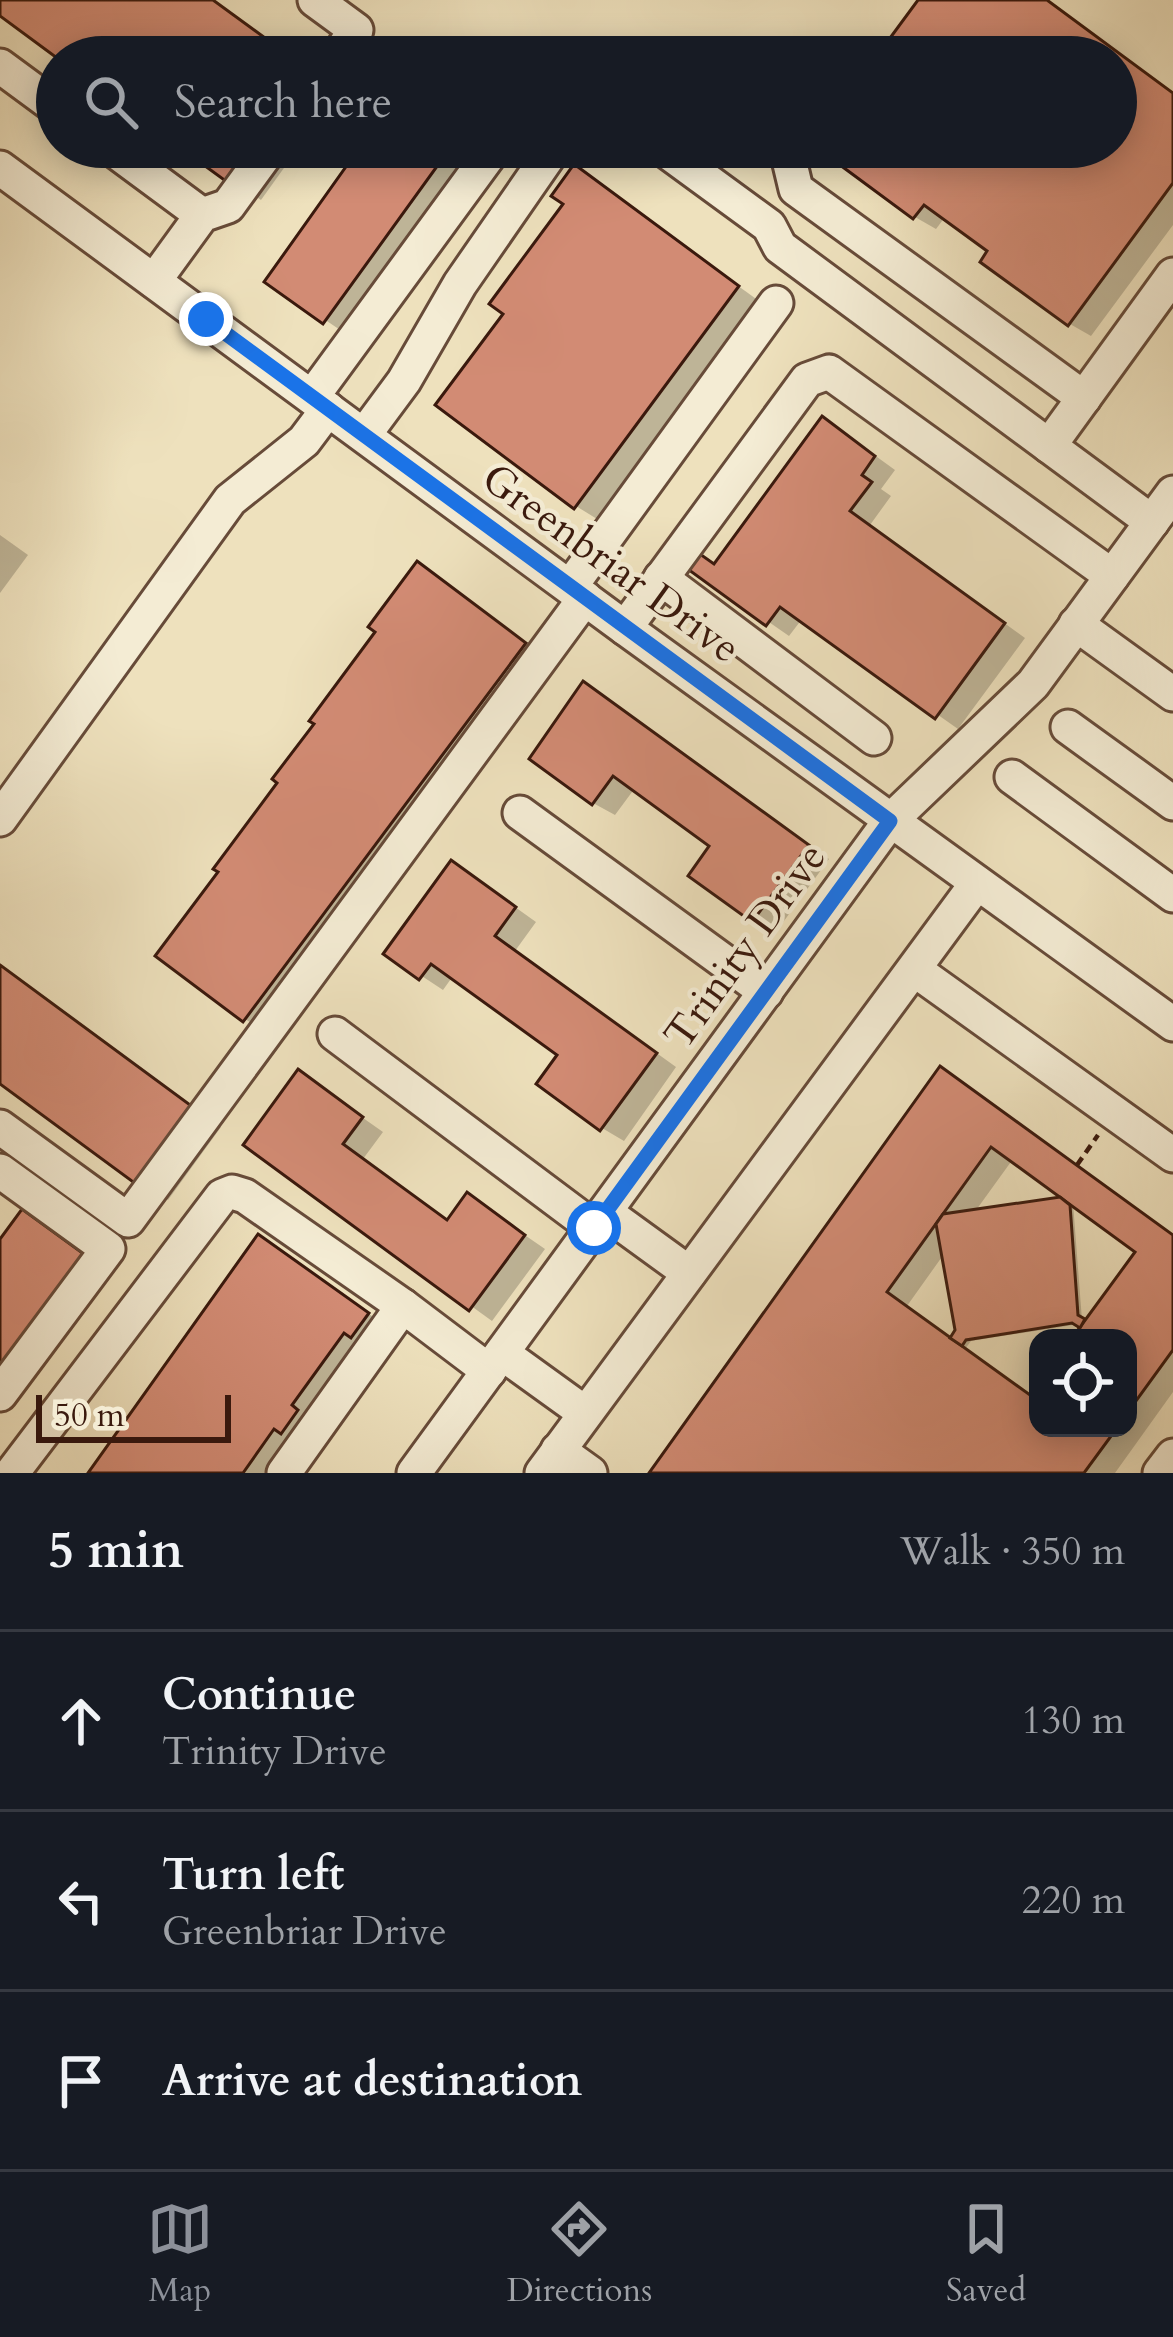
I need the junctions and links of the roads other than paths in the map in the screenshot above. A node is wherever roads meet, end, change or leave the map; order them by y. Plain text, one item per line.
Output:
1 (316, 0) edge
2 (352, 36) edge
3 (0, 66) edge
4 (36, 93) edge
5 (0, 168) edge
6 (138, 168) edge
7 (256, 168) edge
8 (480, 168) edge
9 (542, 168) edge
10 (690, 168) edge
11 (791, 168) edge
12 (796, 188) junction
13 (202, 215) junction
14 (769, 226) junction
15 (1173, 275) edge
16 (154, 281) junction
17 (776, 303) dead end
18 (1084, 398) junction
19 (320, 403) junction
20 (364, 435) junction
21 (1049, 446) junction
22 (1173, 493) edge
23 (1152, 522) junction
24 (1112, 575) junction
25 (661, 578) junction
26 (577, 593) junction
27 (1076, 624) junction
28 (625, 628) junction
29 (1173, 694) edge
30 (1068, 727) dead end
31 (874, 738) dead end
32 (1012, 777) dead end
33 (1173, 803) edge
34 (520, 813) dead end
35 (0, 819) edge
36 (890, 821) junction
37 (977, 883) junction
38 (1173, 895) edge
39 (915, 970) junction
40 (766, 992) junction
41 (1173, 1024) edge
42 (334, 1034) dead end
43 (0, 1127) edge
44 (1173, 1155) edge
45 (0, 1171) edge
46 (600, 1220) junction
47 (689, 1273) junction
48 (403, 1306) junction
49 (496, 1362) junction
50 (0, 1394) edge
51 (585, 1413) junction
52 (1173, 1456) edge
53 (547, 1467) edge
54 (12, 1473) edge
55 (284, 1473) edge
56 (414, 1473) edge
57 (590, 1473) edge
58 (1160, 1473) edge

1 - 2 street
3 - 4 street
5 - 16 street, Greenbriar Drive
6 - 13 street
7 - 13 street
8 - 19 street
9 - 20 street
10 - 14 street
11 - 12 street
12 - 14 street
12 - 18 street
13 - 16 street
14 - 21 street
15 - 18 street
16 - 19 street, Greenbriar Drive
17 - 26 street
18 - 21 street
19 - 20 street, Greenbriar Drive
19 - 35 street
20 - 26 street, Greenbriar Drive
21 - 23 street
22 - 23 street, Trinity Drive
23 - 24 street, Trinity Drive
24 - 25 street
24 - 27 street, Trinity Drive
25 - 28 street
25 - 31 street
26 - 28 street, Greenbriar Drive
26 - 43 street
27 - 29 street
27 - 36 street, Trinity Drive
28 - 36 street, Greenbriar Drive
30 - 33 street
32 - 38 street
34 - 40 street
36 - 37 street, Greenbriar Drive
36 - 40 street, Trinity Drive
37 - 39 street
37 - 41 street, Greenbriar Drive
39 - 44 street
39 - 47 street
40 - 46 street, Trinity Drive
42 - 46 street
45 - 50 street
46 - 47 street
46 - 49 street, Trinity Drive
47 - 51 street
48 - 49 street
48 - 54 street
48 - 55 street
49 - 51 street
49 - 56 street, Trinity Drive
51 - 53 street
52 - 58 street
53 - 57 street

